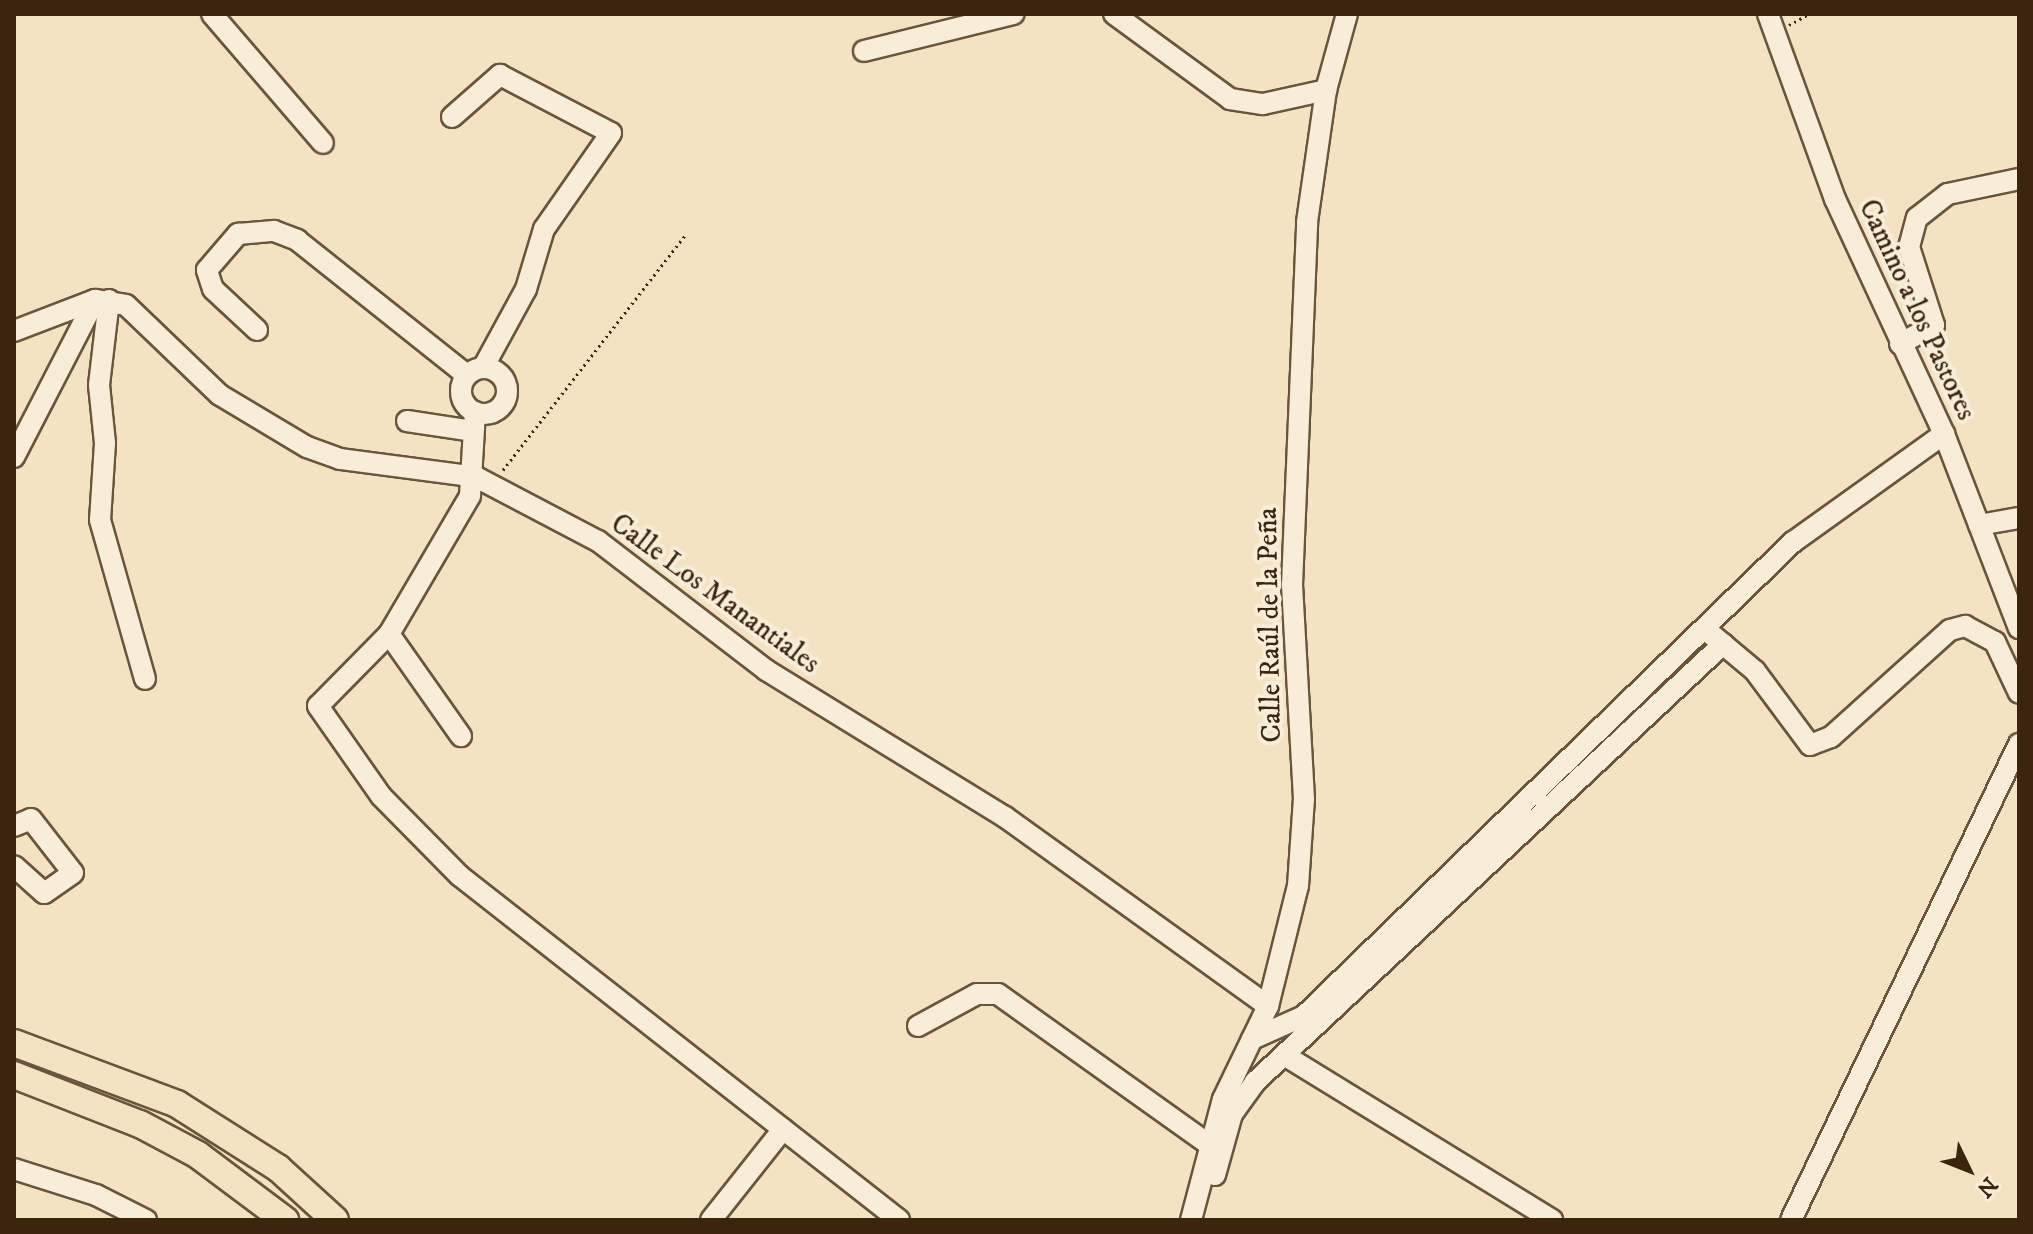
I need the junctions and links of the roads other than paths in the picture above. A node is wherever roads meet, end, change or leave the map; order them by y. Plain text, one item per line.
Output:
1 (212, 14) edge
2 (1014, 14) edge
3 (1114, 14) edge
4 (1347, 14) edge
5 (1768, 14) edge
6 (864, 51) dead end
7 (1326, 90) junction
8 (452, 117) dead end
9 (323, 143) dead end
10 (2019, 179) edge
11 (102, 300) junction
12 (257, 330) dead end
13 (14, 331) edge
14 (1900, 344) junction
15 (475, 371) junction
16 (407, 421) dead end
17 (474, 422) junction
18 (1944, 434) junction
19 (14, 457) edge
20 (483, 481) junction
21 (2019, 518) edge
22 (1979, 525) junction
23 (1703, 628) junction
24 (2019, 628) edge
25 (389, 634) junction
26 (1723, 644) junction
27 (145, 679) dead end
28 (2019, 693) edge
29 (461, 736) dead end
30 (2019, 744) edge
31 (14, 826) edge
32 (14, 866) edge
33 (1268, 1006) junction
34 (918, 1026) dead end
35 (1252, 1039) junction
36 (14, 1043) edge
37 (1284, 1055) junction
38 (14, 1075) edge
39 (783, 1129) junction
40 (1208, 1144) junction
41 (14, 1169) edge
42 (146, 1220) edge
43 (285, 1220) edge
44 (335, 1220) edge
45 (711, 1220) edge
46 (899, 1220) edge
47 (1191, 1220) edge
48 (1204, 1220) edge
49 (1552, 1220) edge
50 (1791, 1220) edge

1 - 9 street
2 - 6 street
3 - 7 street
4 - 7 street, Calle Raúl de la Peña
5 - 14 street, Camino a los Pastores
7 - 33 street, Calle Raúl de la Peña
8 - 15 street
10 - 14 street
11 - 13 street
11 - 19 street
11 - 20 street, Calle Los Manantiales
11 - 27 street
12 - 15 street
14 - 18 street, Camino a los Pastores
15 - 17 street
15 - 17 street
16 - 17 street
17 - 20 street
18 - 22 street, Camino a los Pastores
18 - 23 street
20 - 25 street
20 - 33 street, Calle Los Manantiales
21 - 22 street
22 - 24 street, Camino a los Pastores
23 - 26 street
23 - 35 street
25 - 29 street
25 - 39 street
26 - 28 street
26 - 37 street
30 - 50 street
31 - 32 street
33 - 35 street, Calle Raúl de la Peña
34 - 40 street
35 - 40 street, Calle Raúl de la Peña
36 - 44 main road
37 - 48 street
37 - 49 street
38 - 43 main road
39 - 45 street
39 - 46 street
40 - 47 street, Calle Raúl de la Peña
41 - 42 street

